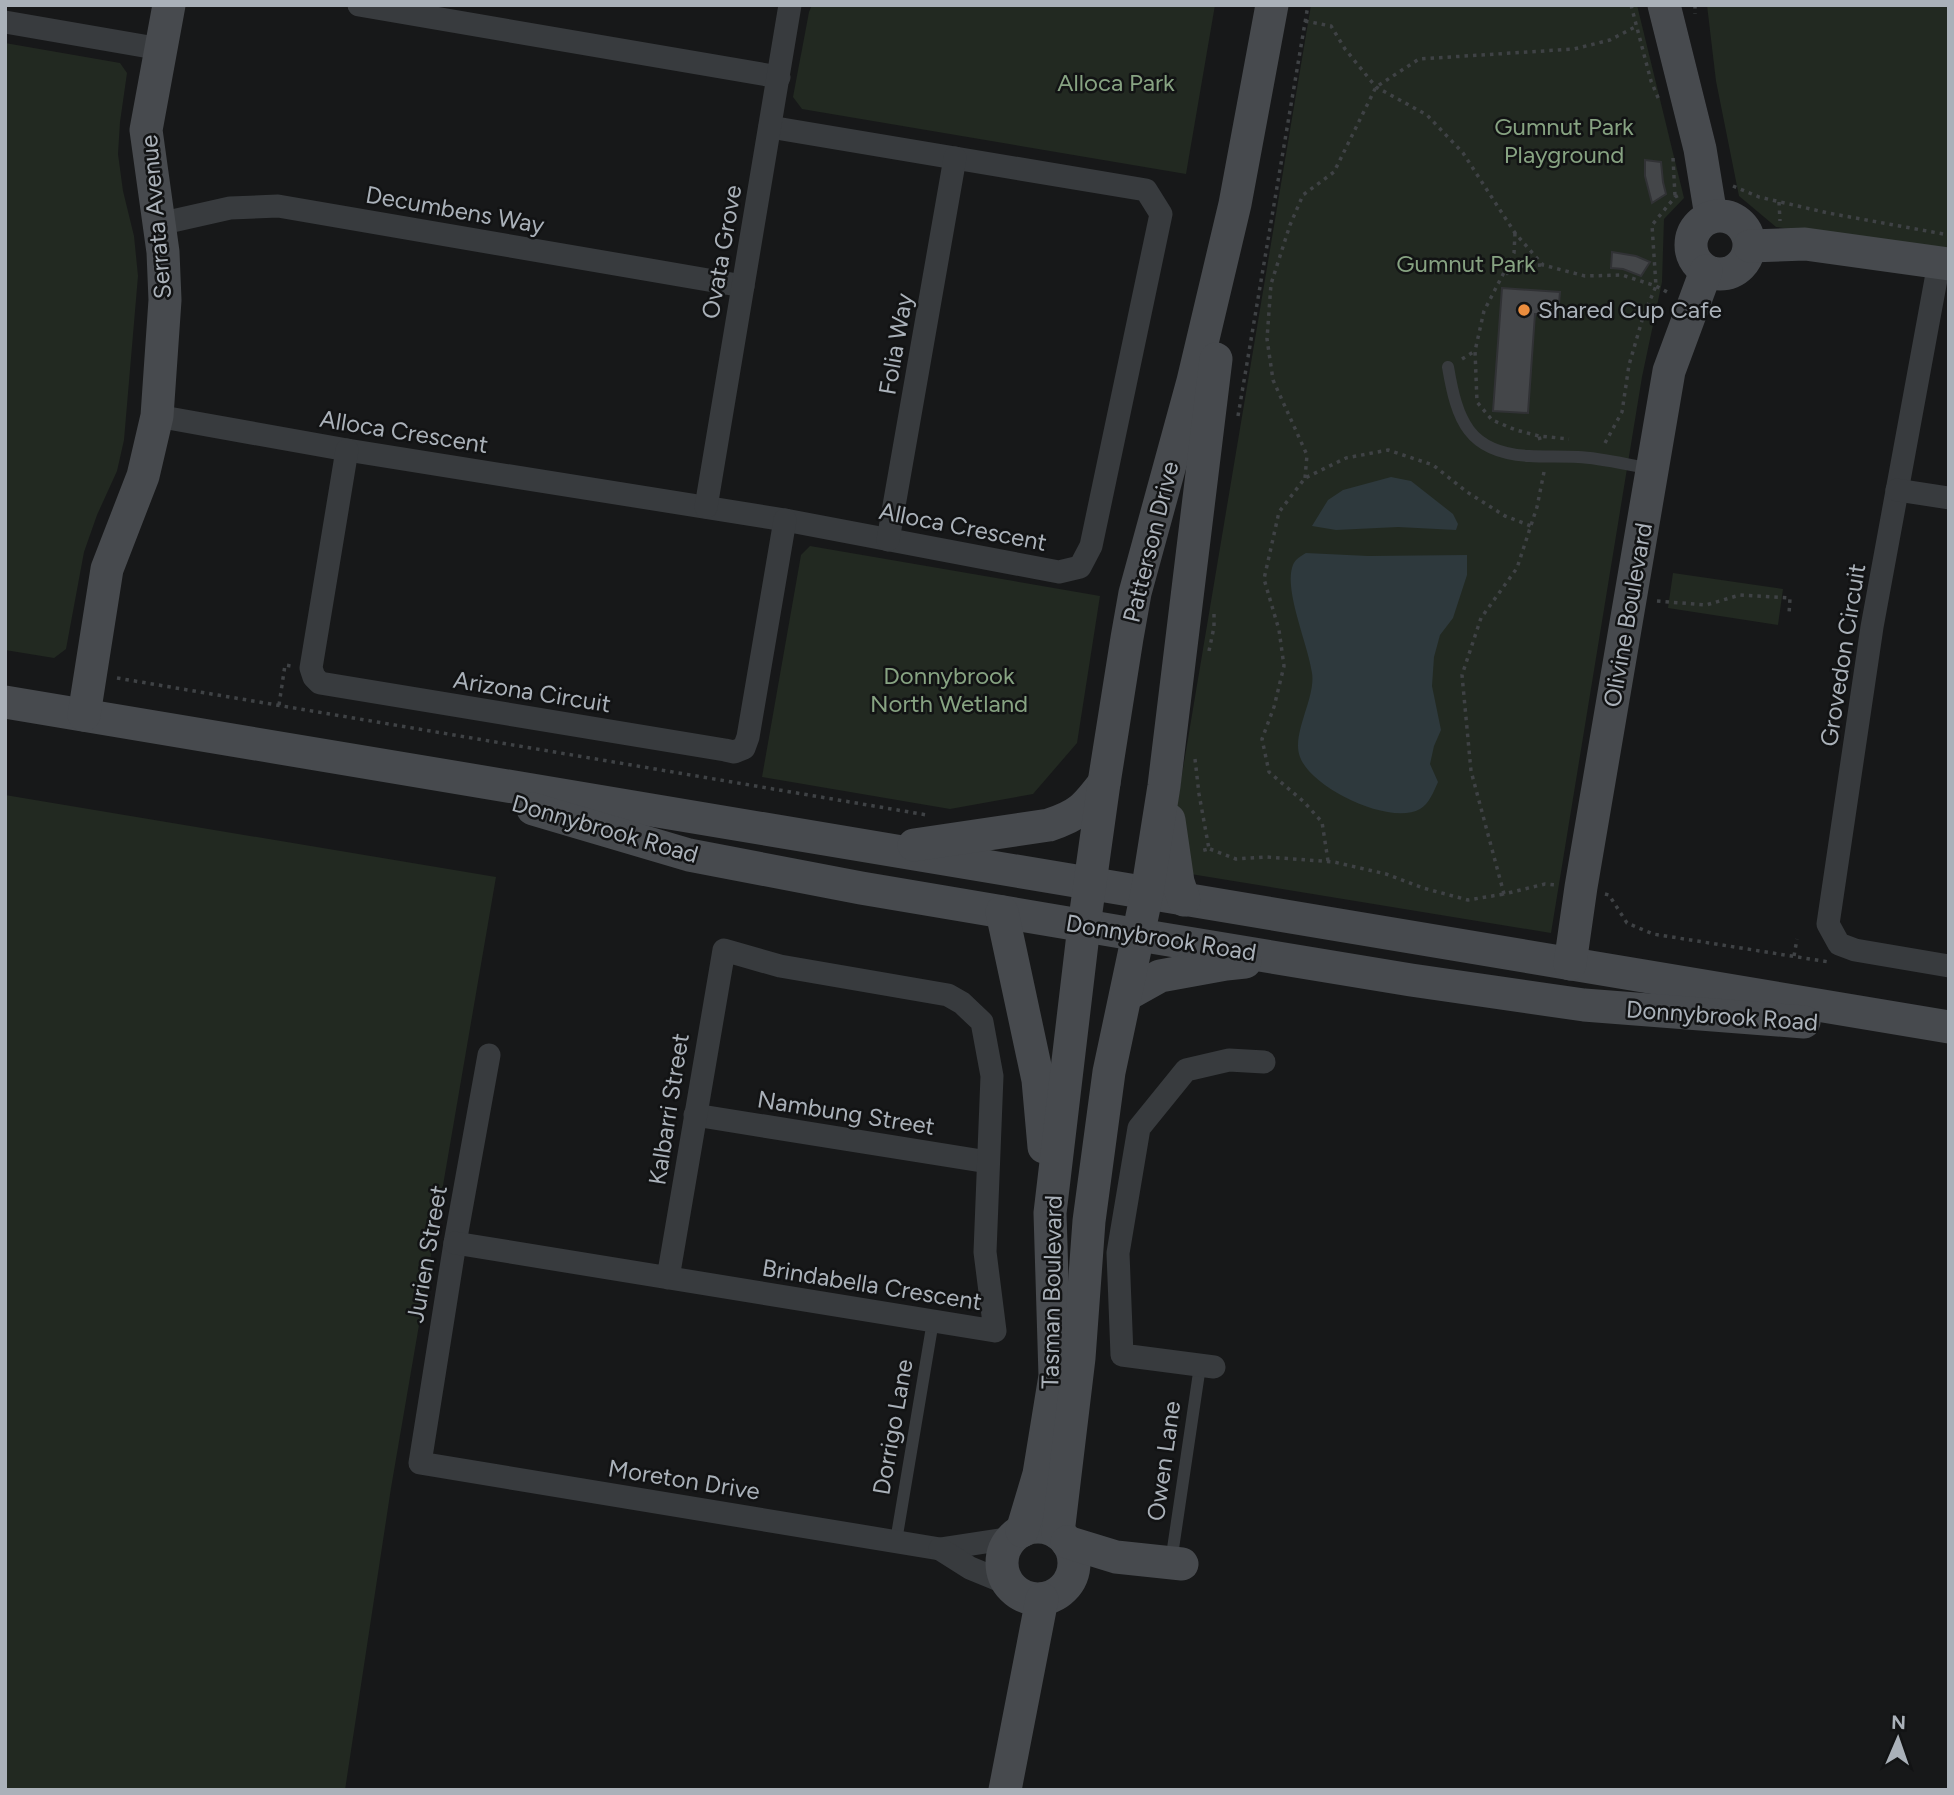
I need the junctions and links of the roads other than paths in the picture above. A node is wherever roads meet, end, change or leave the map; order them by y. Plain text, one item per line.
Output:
1 (169, 5) edge
2 (790, 5) edge
3 (1272, 5) edge
4 (1664, 5) edge
5 (372, 6) edge
6 (5, 22) edge
7 (161, 50) junction
8 (779, 77) junction
9 (770, 127) junction
10 (955, 158) junction
11 (1235, 204) junction
12 (1711, 216) junction
13 (159, 224) junction
14 (1750, 246) junction
15 (1946, 254) edge
16 (1706, 271) junction
17 (743, 286) junction
18 (1448, 367) dead end
19 (157, 416) junction
20 (347, 450) junction
21 (1653, 469) junction
22 (1897, 489) junction
23 (1949, 498) edge
24 (706, 507) junction
25 (785, 520) junction
26 (888, 540) junction
27 (5, 702) edge
28 (85, 715) junction
29 (386, 766) junction
30 (1104, 783) junction
31 (1164, 786) junction
32 (881, 849) junction
33 (1089, 884) junction
34 (1147, 893) junction
35 (1184, 900) junction
36 (1002, 912) junction
37 (1084, 926) junction
38 (1139, 935) junction
39 (724, 950) joint
40 (1286, 959) junction
41 (1570, 964) junction
42 (1949, 966) edge
43 (1126, 995) junction
44 (1949, 1029) edge
45 (489, 1055) dead end
46 (1264, 1062) dead end
47 (695, 1115) junction
48 (988, 1162) junction
49 (1050, 1213) junction
50 (455, 1243) junction
51 (668, 1278) junction
52 (933, 1321) junction
53 (1207, 1367) joint
54 (420, 1463) joint
55 (1017, 1534) junction
56 (1063, 1537) junction
57 (896, 1541) junction
58 (940, 1549) junction
59 (1116, 1558) junction
60 (1176, 1563) joint
61 (1071, 1577) junction
62 (1009, 1584) junction
63 (1042, 1599) junction
64 (1005, 1790) edge

1 - 7 street, Serrata Avenue
2 - 8 street, Ovata Grove
3 - 11 street, Patterson Drive
4 - 12 street
5 - 8 street
6 - 7 street
7 - 13 street, Serrata Avenue
8 - 9 street, Ovata Grove
9 - 10 street, Alloca Crescent
9 - 17 street, Ovata Grove
10 - 26 street, Folia Way
10 - 26 street, Alloca Crescent
11 - 30 street, Patterson Drive
11 - 31 street, Patterson Drive
12 - 14 street
12 - 16 street
13 - 17 street, Decumbens Way
13 - 19 street, Serrata Avenue
14 - 15 street
14 - 16 street
15 - 22 street, Grovedon Circuit
16 - 21 street, Olivine Boulevard
17 - 24 street, Ovata Grove
18 - 21 lane
19 - 20 street, Alloca Crescent
19 - 28 street, Serrata Avenue
20 - 24 street, Alloca Crescent
20 - 25 street, Arizona Circuit
21 - 41 street, Olivine Boulevard
22 - 23 street
22 - 42 street, Grovedon Circuit
24 - 25 street, Alloca Crescent
25 - 26 street, Alloca Crescent
27 - 28 street, Donnybrook Road
28 - 29 street, Donnybrook Road
29 - 32 street, Donnybrook Road
29 - 36 street, Donnybrook Road
30 - 32 street
30 - 33 street, Patterson Drive
31 - 34 street, Patterson Drive
31 - 35 street
32 - 33 street, Donnybrook Road
33 - 34 street, Donnybrook Road
33 - 37 street, Tasman Boulevard
34 - 35 street, Donnybrook Road
34 - 38 street, Patterson Drive
35 - 41 street, Donnybrook Road
36 - 37 street, Donnybrook Road
36 - 49 street
37 - 38 street, Donnybrook Road
37 - 49 street, Tasman Boulevard
38 - 40 street, Donnybrook Road
38 - 43 street, Tasman Boulevard
39 - 47 street, Kalbarri Street
39 - 48 street, Brindabella Crescent
40 - 43 street
40 - 44 street, Donnybrook Road
41 - 44 street, Donnybrook Road
43 - 56 street, Tasman Boulevard
45 - 50 street, Jurien Street
46 - 53 street
47 - 48 street, Nambung Street
47 - 51 street, Kalbarri Street
48 - 52 street, Brindabella Crescent
49 - 55 street, Tasman Boulevard
50 - 51 street, Brindabella Crescent
50 - 54 street, Jurien Street
51 - 52 street, Brindabella Crescent
52 - 57 lane, Dorrigo Lane
53 - 60 lane, Owen Lane
54 - 57 street, Moreton Drive
55 - 56 street
55 - 58 street, Moreton Drive
55 - 62 street
56 - 59 street
56 - 61 street
57 - 58 street, Moreton Drive
58 - 62 street, Moreton Drive
59 - 60 street
59 - 61 street
61 - 63 street
62 - 63 street
63 - 64 street

